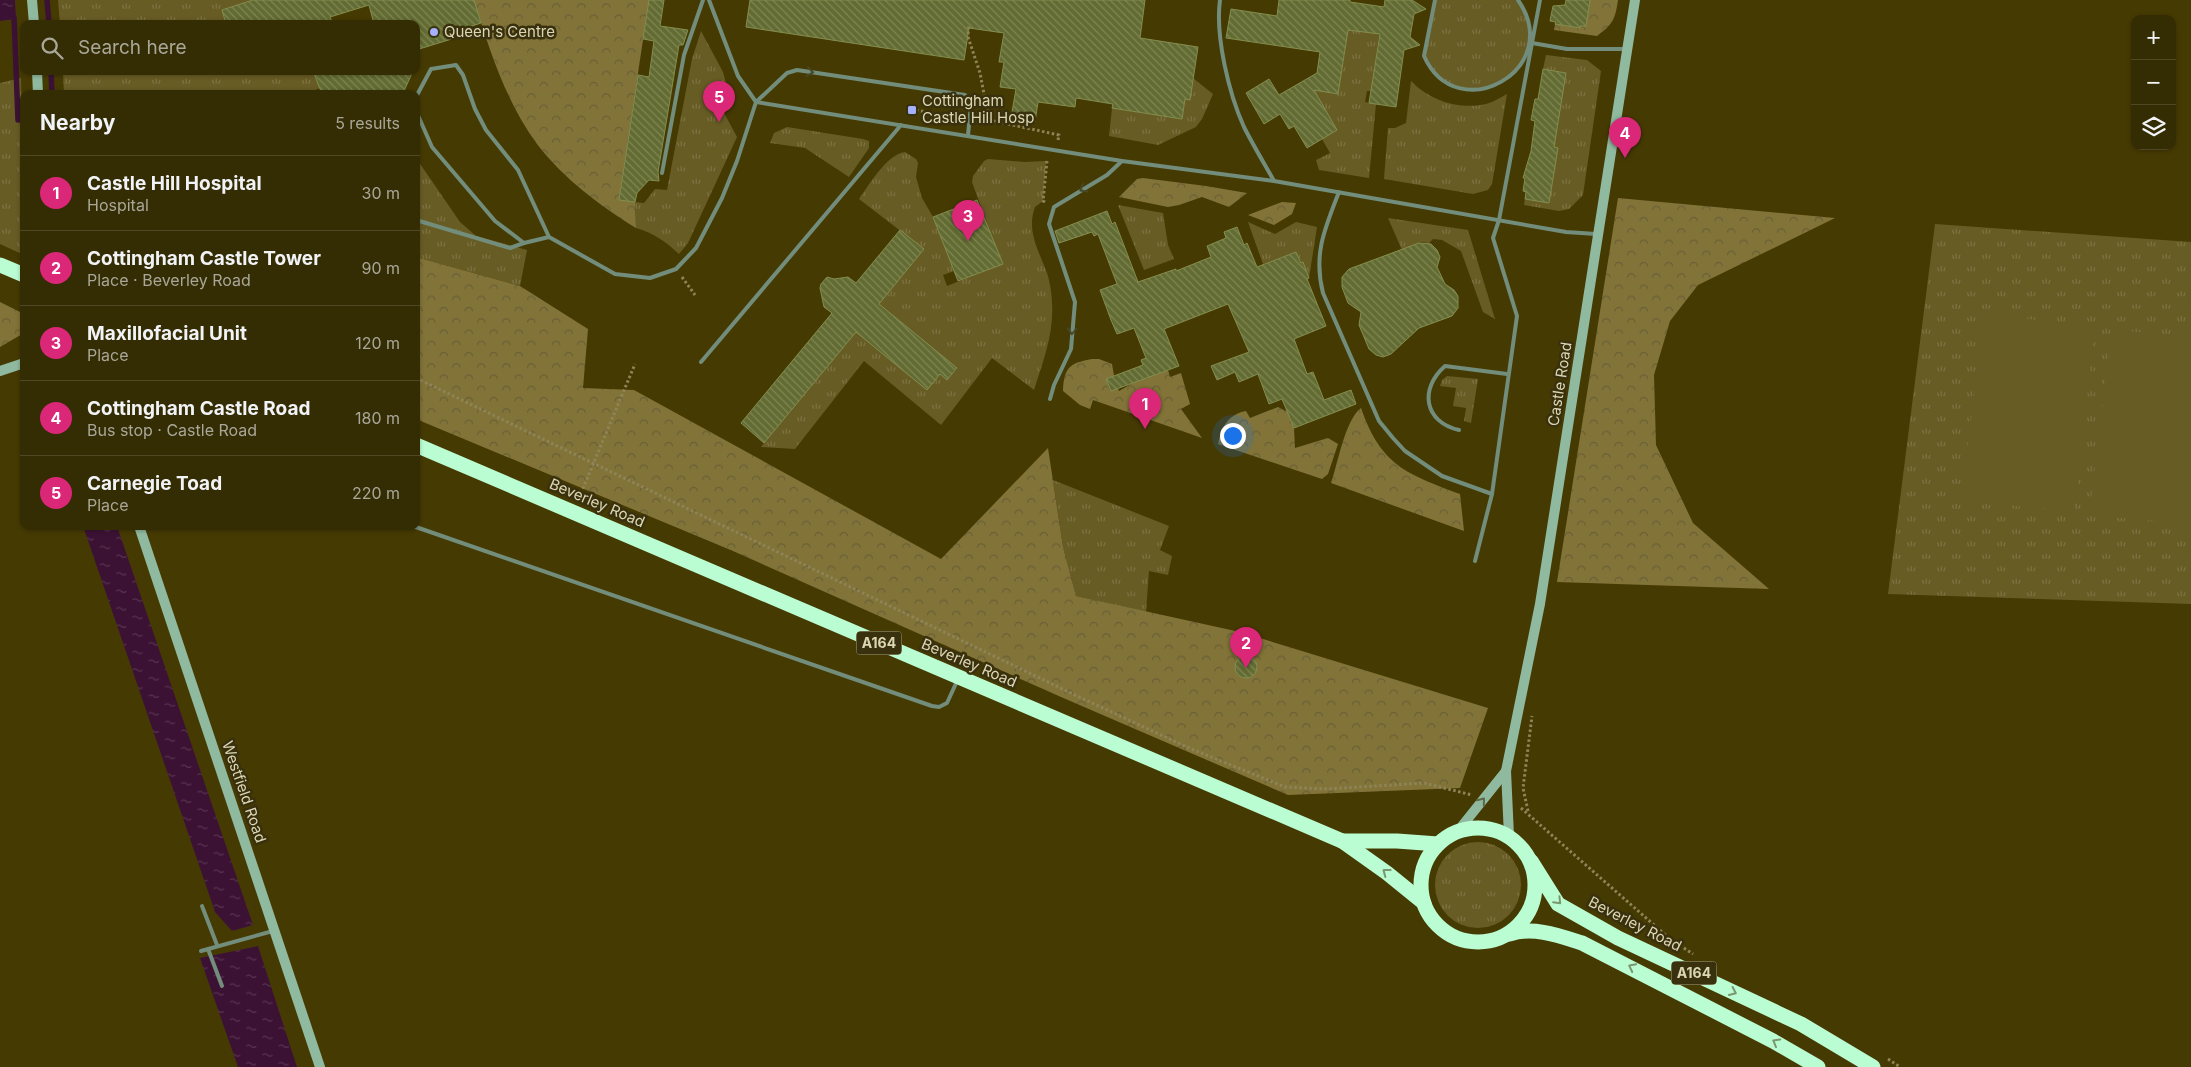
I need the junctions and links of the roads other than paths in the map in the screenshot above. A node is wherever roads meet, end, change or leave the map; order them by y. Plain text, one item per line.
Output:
1 (32, 0) edge
2 (704, 0) edge
3 (708, 0) edge
4 (1220, 0) edge
5 (1435, 0) edge
6 (1518, 0) edge
7 (1540, 0) edge
8 (1634, 0) edge
9 (34, 20) edge
10 (1531, 43) junction
11 (1627, 49) junction
12 (37, 75) edge
13 (38, 90) edge
14 (420, 90) edge
15 (756, 102) junction
16 (420, 120) edge
17 (901, 125) junction
18 (968, 135) junction
19 (1122, 161) junction
20 (662, 172) dead end
21 (1274, 181) junction
22 (1339, 192) junction
23 (1499, 220) junction
24 (420, 221) edge
25 (1599, 235) junction
26 (549, 237) junction
27 (524, 243) junction
28 (0, 265) edge
29 (20, 273) edge
30 (701, 362) dead end
31 (20, 364) edge
32 (0, 371) edge
33 (1507, 374) junction
34 (1050, 399) dead end
35 (1459, 430) dead end
36 (420, 447) edge
37 (1492, 494) junction
38 (420, 528) edge
39 (140, 530) edge
40 (1475, 562) dead end
41 (959, 677) junction
42 (1506, 771) junction
43 (1458, 831) junction
44 (1509, 836) junction
45 (1342, 841) junction
46 (1438, 844) junction
47 (1531, 861) junction
48 (1424, 904) junction
49 (202, 906) dead end
50 (275, 930) junction
51 (1509, 934) junction
52 (217, 945) junction
53 (208, 949) junction
54 (201, 951) dead end
55 (222, 986) dead end
56 (1878, 1062) edge
57 (320, 1067) edge
58 (1818, 1067) edge

1 - 9 street
2 - 20 lane
3 - 15 lane
4 - 21 lane
5 - 10 lane
6 - 10 lane
7 - 10 lane
8 - 11 street, Castle Road
10 - 11 lane
10 - 23 lane
11 - 25 street, Castle Road
12 - 13 street
14 - 26 lane
15 - 17 lane
15 -> 18 lane
15 - 26 lane
16 - 27 lane
17 - 18 lane
17 - 30 lane
18 - 19 lane
19 - 21 lane
19 -> 34 lane
21 - 22 lane
22 - 23 lane
22 - 37 lane
23 - 25 lane
23 - 33 lane
24 - 27 lane
25 - 42 street, Castle Road
26 - 27 lane
28 - 29 highway
31 - 32 street
33 - 35 lane
33 - 37 lane
36 - 41 highway, Beverley Road / A164
37 - 40 lane
38 - 41 lane
39 - 50 street, Westfield Road
41 - 45 highway, Beverley Road / A164
43 -> 42 street, Castle Road
42 - 44 street, Castle Road
43 - 44 highway, A164
43 - 46 highway, A164
44 - 47 highway, A164
45 - 46 highway, Beverley Road / A164
48 -> 45 highway, Beverley Road / A164
46 - 48 highway, A164
47 - 51 highway, A164
47 -> 56 highway, Beverley Road / A164
48 - 51 highway, A164
49 - 52 lane
50 - 52 lane
50 - 57 street, Westfield Road
58 -> 51 highway, A164
52 - 53 lane
53 - 54 lane
53 - 55 lane

